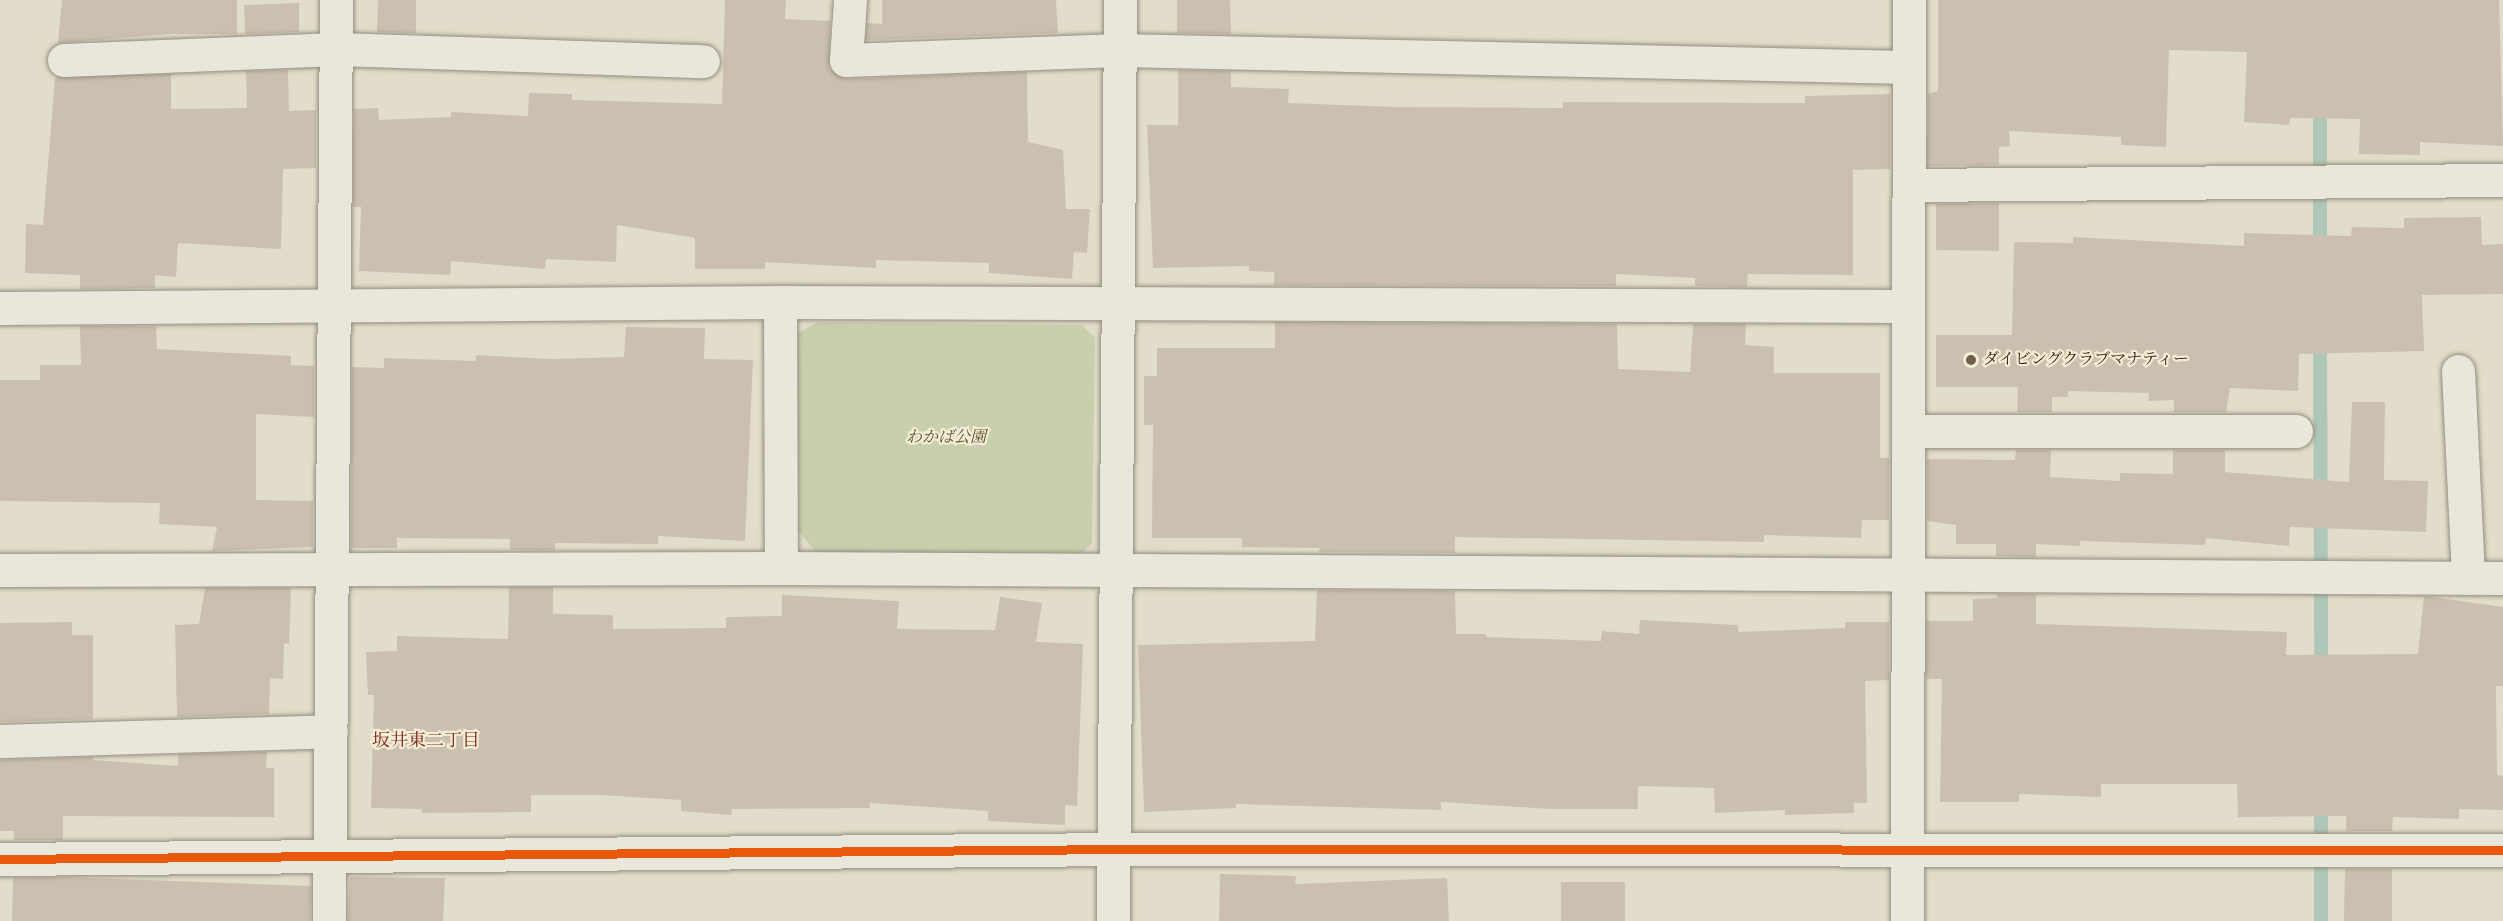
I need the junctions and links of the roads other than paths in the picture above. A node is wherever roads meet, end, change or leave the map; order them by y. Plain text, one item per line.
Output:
1 (336, 0) edge
2 (850, 0) edge
3 (1120, 0) edge
4 (1909, 0) edge
5 (337, 49) junction
6 (1119, 50) junction
7 (64, 60) dead end
8 (703, 61) dead end
9 (1909, 67) junction
10 (2503, 180) edge
11 (1909, 185) junction
12 (780, 302) junction
13 (1118, 305) junction
14 (1908, 306) junction
15 (335, 307) junction
16 (0, 308) edge
17 (2458, 371) dead end
18 (1908, 431) junction
19 (2296, 431) dead end
20 (781, 568) junction
21 (333, 569) junction
22 (0, 570) edge
23 (1115, 572) junction
24 (1908, 576) junction
25 (2468, 578) junction
26 (2503, 578) edge
27 (331, 731) junction
28 (0, 741) edge
29 (1907, 848) junction
30 (1113, 849) junction
31 (2503, 850) edge
32 (330, 858) junction
33 (0, 859) edge
34 (329, 921) edge
35 (1113, 921) edge
36 (1907, 921) edge

1 - 5 street
2 - 6 street
3 - 6 street
4 - 9 street
5 - 7 street
5 - 8 street
5 - 15 street
6 - 9 street
6 - 13 street
9 - 11 street
10 - 11 street
11 - 14 street
12 - 13 street
12 - 15 street
12 - 20 street
13 - 14 street
13 - 23 street
14 - 18 street
15 - 16 street
15 - 21 street
17 - 25 street
18 - 19 street
18 - 24 street
20 - 21 street
20 - 23 street
21 - 22 street
21 - 27 street
23 - 24 street
23 - 30 street
24 - 25 street
24 - 29 street
25 - 26 street
27 - 28 street
27 - 32 street
29 - 30 street
29 - 31 street
29 - 36 street
30 - 32 street
30 - 35 street
32 - 33 street
32 - 34 street

